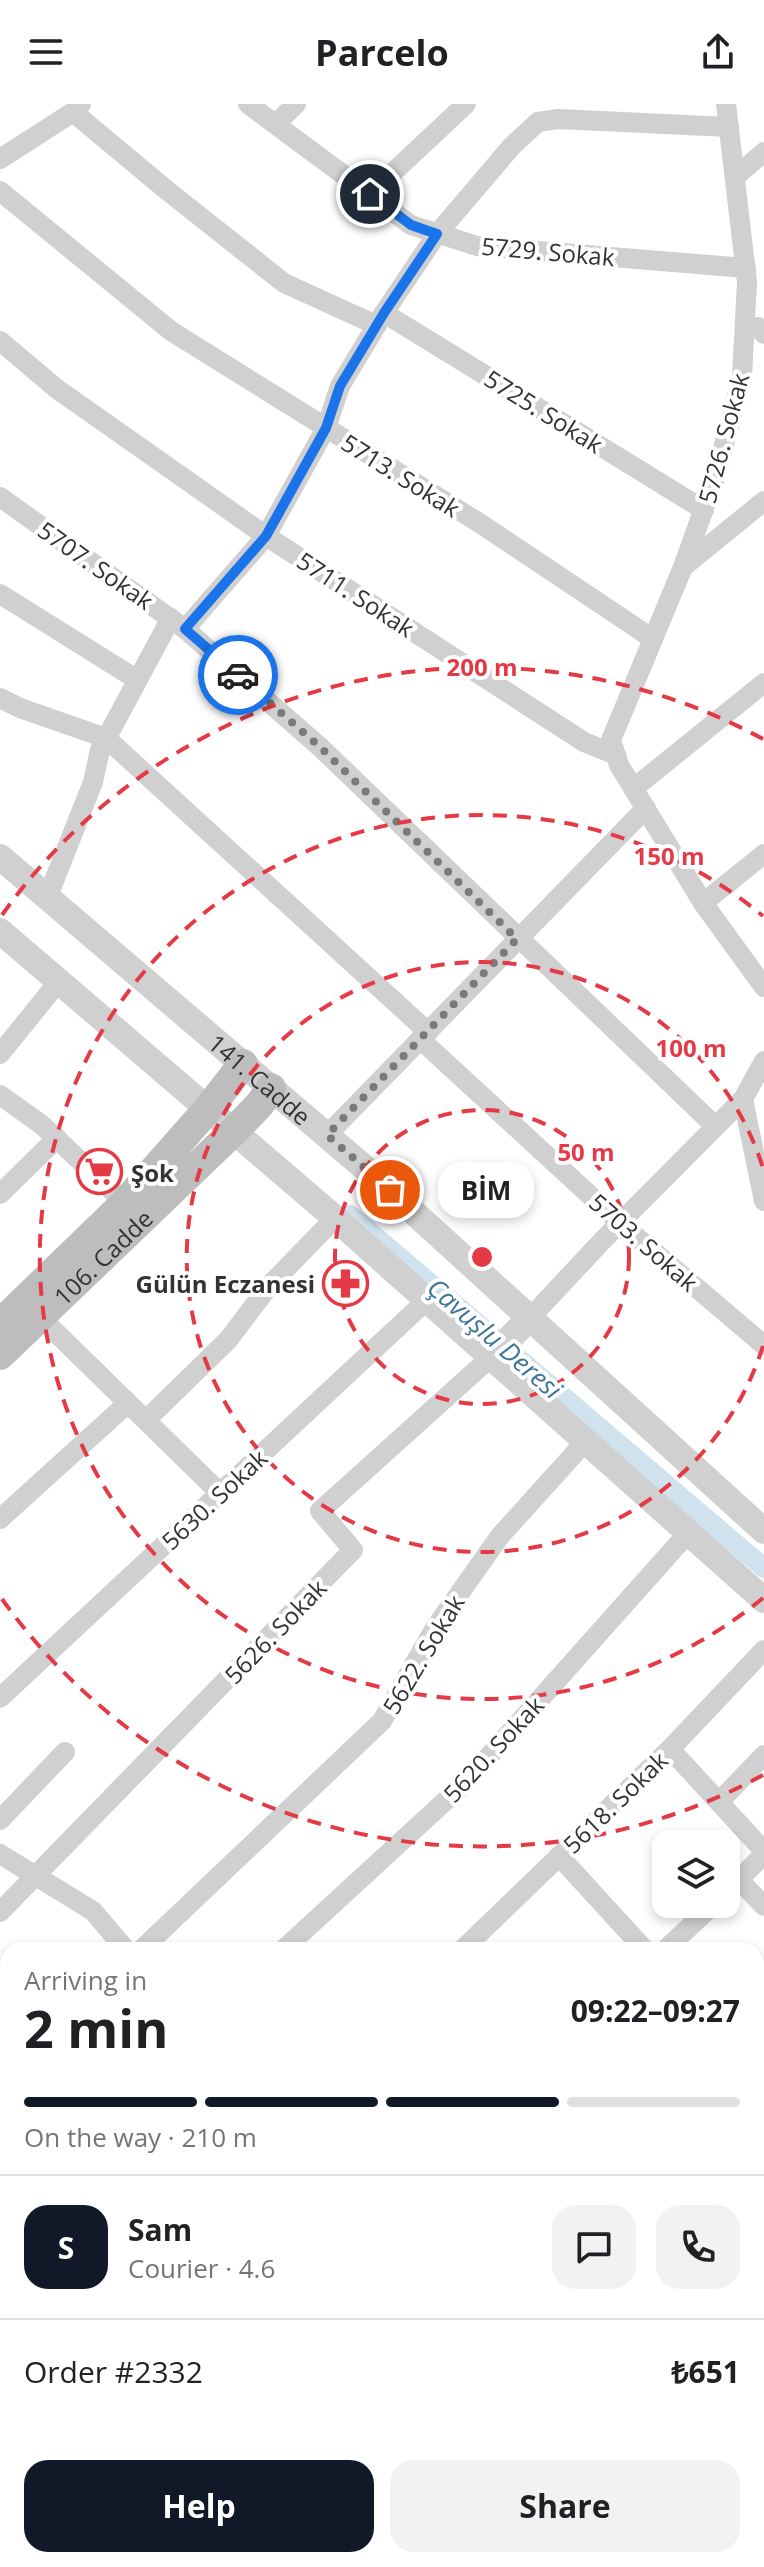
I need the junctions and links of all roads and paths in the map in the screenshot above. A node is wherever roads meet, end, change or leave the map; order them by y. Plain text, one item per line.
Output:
1 (248, 104) edge
2 (296, 104) edge
3 (466, 104) edge
4 (726, 104) edge
5 (77, 108) edge
6 (276, 124) junction
7 (729, 127) junction
8 (764, 152) edge
9 (0, 159) edge
10 (735, 177) junction
11 (0, 191) edge
12 (370, 194) junction
13 (437, 234) junction
14 (746, 268) junction
15 (380, 319) junction
16 (758, 330) edge
17 (0, 341) edge
18 (326, 428) junction
19 (0, 497) edge
20 (764, 501) edge
21 (704, 510) junction
22 (266, 536) junction
23 (683, 567) junction
24 (0, 594) edge
25 (178, 624) junction
26 (653, 639) junction
27 (136, 679) junction
28 (764, 683) edge
29 (0, 698) edge
30 (106, 738) junction
31 (616, 755) junction
32 (634, 788) junction
33 (646, 808) junction
34 (764, 854) edge
35 (0, 857) edge
36 (48, 896) junction
37 (703, 903) junction
38 (0, 931) edge
39 (517, 939) junction
40 (59, 981) junction
41 (764, 987) edge
42 (424, 1035) junction
43 (0, 1054) edge
44 (764, 1061) edge
45 (238, 1071) junction
46 (0, 1095) edge
47 (266, 1096) junction
48 (743, 1099) junction
49 (208, 1109) junction
50 (715, 1126) junction
51 (234, 1131) junction
52 (327, 1135) junction
53 (57, 1138) junction
54 (0, 1194) edge
55 (764, 1201) edge
56 (125, 1203) junction
57 (335, 1218) junction
58 (620, 1223) junction
59 (427, 1300) junction
60 (41, 1318) junction
61 (530, 1319) junction
62 (0, 1324) edge
63 (764, 1345) edge
64 (0, 1355) edge
65 (492, 1357) junction
66 (128, 1403) junction
67 (146, 1420) junction
68 (585, 1442) junction
69 (220, 1493) junction
70 (0, 1519) edge
71 (764, 1531) edge
72 (688, 1533) junction
73 (764, 1600) edge
74 (764, 1650) edge
75 (0, 1698) edge
76 (670, 1749) junction
77 (65, 1752) dead end
78 (764, 1755) edge
79 (719, 1802) junction
80 (0, 1820) edge
81 (764, 1852) edge
82 (0, 1854) edge
83 (559, 1856) junction
84 (37, 1875) junction
85 (740, 1878) edge
86 (740, 1891) edge
87 (764, 1906) edge
88 (0, 1912) edge
89 (699, 1918) edge
90 (119, 1942) edge
91 (153, 1942) edge
92 (292, 1942) edge
93 (470, 1942) edge
94 (638, 1942) edge
95 (674, 1942) edge

1 - 6 street, 5729. Sokak
2 - 6 street
3 - 12 street
4 - 7 street, 5726. Sokak
5 - 9 street
5 - 15 street, 5725. Sokak
6 - 12 street, 5729. Sokak
7 - 10 street, 5726. Sokak
7 - 13 street
8 - 10 street
10 - 14 street, 5726. Sokak
11 - 18 street, 5713. Sokak
12 - 13 street, 5729. Sokak
13 - 14 street, 5729. Sokak
13 - 15 street
14 - 16 street, 5726. Sokak
15 - 18 street
15 - 21 street, 5725. Sokak
16 - 21 street, 5726. Sokak
17 - 22 street, 5711. Sokak
18 - 22 street
18 - 26 street, 5713. Sokak
19 - 25 street, 5707. Sokak
20 - 23 street
21 - 23 street, 5726. Sokak
22 - 25 street
22 - 31 street, 5711. Sokak
23 - 26 street, 5726. Sokak
24 - 27 street
25 - 27 street
25 - 39 street, 5707. Sokak
26 - 31 street, 5726. Sokak
27 - 30 street
28 - 32 street
29 - 30 street
30 - 36 street
30 - 42 street, 5703. Sokak
31 - 32 street
32 - 33 street
33 - 37 street
33 - 39 street
34 - 37 street
35 - 36 street, 141. Cadde
36 - 45 street, 141. Cadde
37 - 41 street
38 - 40 street
39 - 42 street
39 - 50 street, 5707. Sokak
40 - 43 street
40 - 49 street
42 - 52 street
42 - 58 street, 5703. Sokak
44 - 48 street
45 - 47 street, 141. Cadde
45 - 49 main road, 106. Cadde
46 - 53 street
47 - 51 main road, 106. Cadde
47 - 52 street, 141. Cadde
48 - 50 street
48 - 55 street
49 - 51 street
49 - 56 main road, 106. Cadde
50 - 58 street
51 - 57 street
51 - 60 main road, 106. Cadde
52 - 61 street, 141. Cadde
53 - 54 street
53 - 56 street
56 - 62 main road, 106. Cadde
57 - 59 street
57 - 67 street
58 - 61 street
58 - 63 street, 5703. Sokak
59 - 65 street
59 - 69 street, 5630. Sokak
60 - 64 main road, 106. Cadde
60 - 66 street
61 - 65 street
61 - 71 street, 141. Cadde
65 - 68 street
65 - 84 street, 5626. Sokak
66 - 67 street
66 - 70 street
67 - 69 street
68 - 72 street
68 - 91 street, 5622. Sokak
69 - 75 street, 5630. Sokak
72 - 73 street
72 - 92 street, 5620. Sokak
74 - 76 street, 5618. Sokak
76 - 79 street
76 - 83 street, 5618. Sokak
77 - 80 street
78 - 79 street
79 - 81 street
81 - 85 street
82 - 84 street
83 - 93 street, 5618. Sokak
83 - 94 street
84 - 88 street, 5626. Sokak
84 - 90 street
86 - 87 street
89 - 95 street

